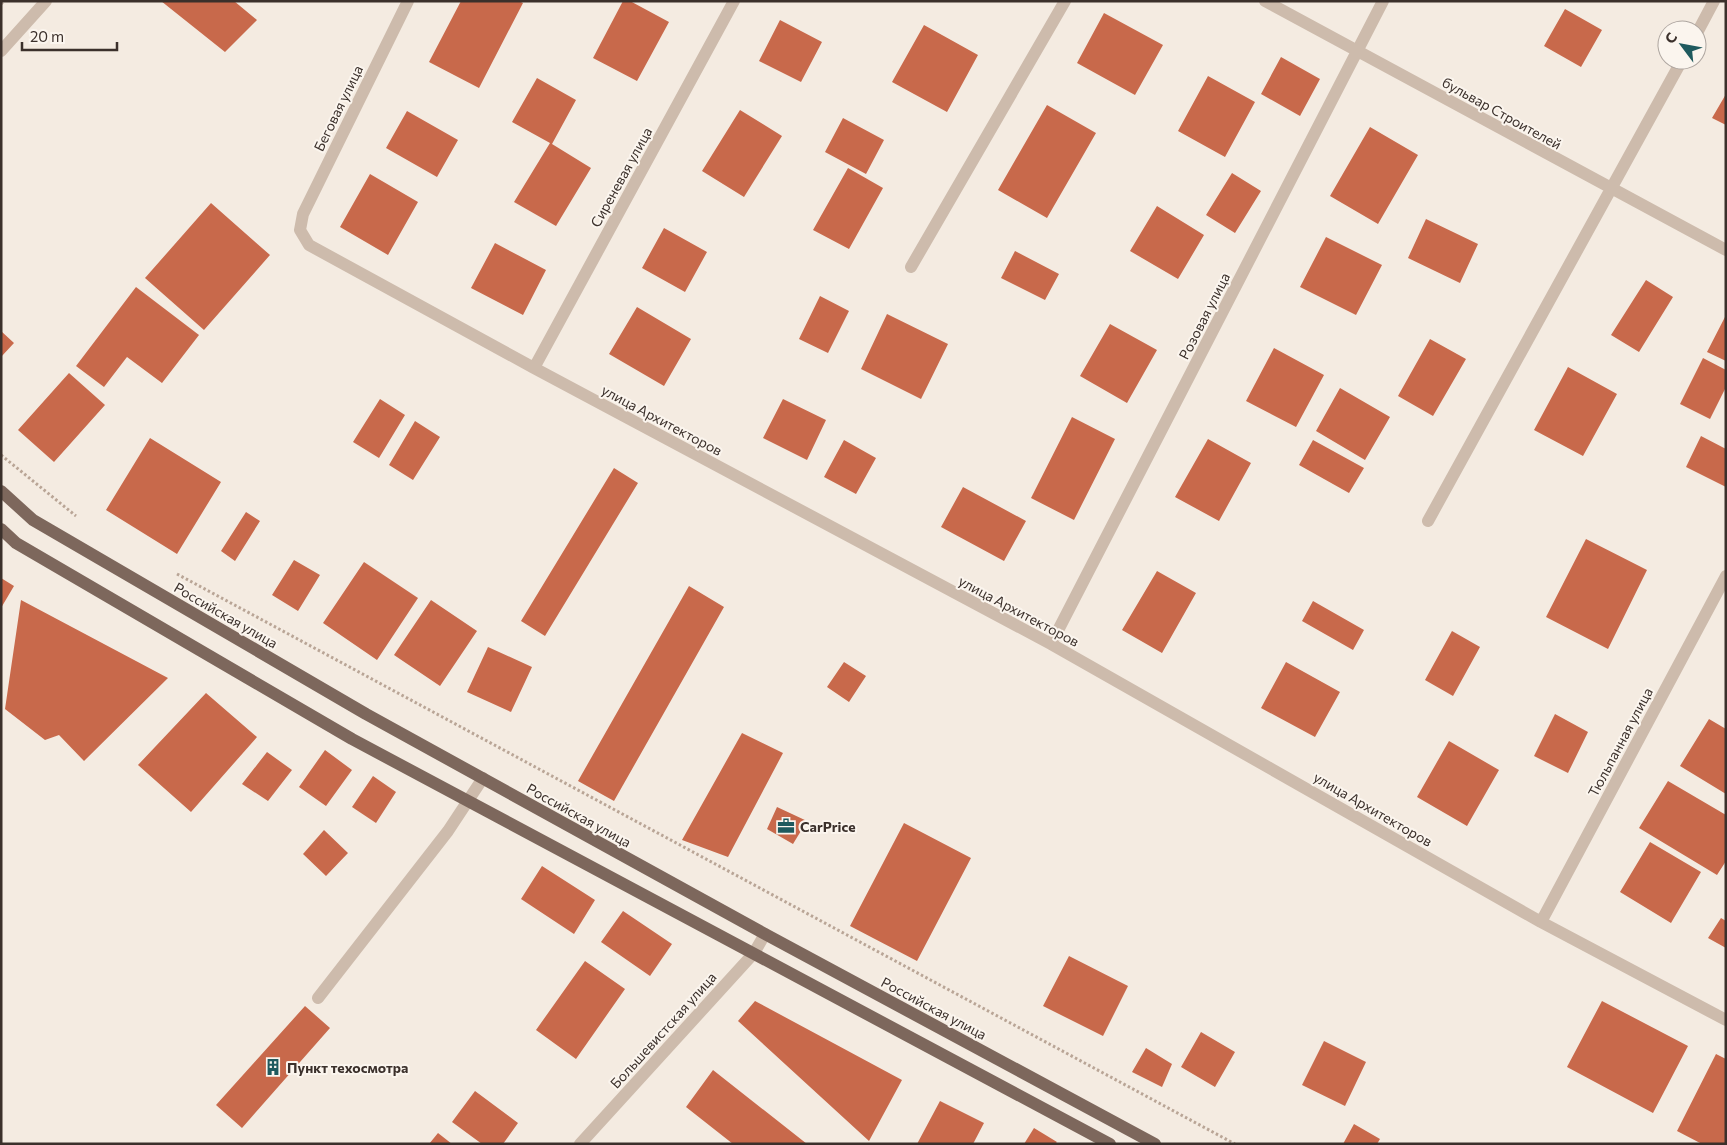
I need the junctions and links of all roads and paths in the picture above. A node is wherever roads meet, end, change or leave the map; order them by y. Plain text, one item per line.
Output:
1 (4, 1) edge
2 (46, 1) edge
3 (408, 1) edge
4 (734, 1) edge
5 (1065, 1) edge
6 (1265, 1) edge
7 (1384, 1) edge
8 (1714, 1) edge
9 (1, 4) edge
10 (1704, 20) edge
11 (1, 51) edge
12 (1358, 52) junction
13 (1677, 70) edge
14 (1612, 190) junction
15 (300, 230) joint
16 (1726, 250) edge
17 (911, 267) dead end
18 (534, 368) junction
19 (1, 456) edge
20 (1, 491) edge
21 (76, 516) dead end
22 (1428, 521) dead end
23 (1, 529) edge
24 (171, 571) dead end
25 (1726, 576) edge
26 (1051, 644) junction
27 (482, 778) junction
28 (468, 801) junction
29 (1541, 922) junction
30 (765, 934) junction
31 (754, 953) junction
32 (318, 998) dead end
33 (1726, 1020) edge
34 (580, 1144) edge
35 (1110, 1144) edge
36 (1154, 1144) edge
37 (1235, 1144) edge

1 - 9 path
2 - 11 street
3 - 15 street, Беговая улица
4 - 18 street, Сиреневая улица
5 - 17 street
6 - 12 street, бульвар Строителей
7 - 12 street, Розовая улица
8 - 10 street
12 - 14 street, бульвар Строителей
12 - 26 street, Розовая улица
13 - 14 street
14 - 16 street, бульвар Строителей
14 - 22 street
15 - 18 street, улица Архитекторов
18 - 26 street, улица Архитекторов
19 - 21 path
20 - 27 main road, Российская улица
23 - 28 main road
24 - 37 path
25 - 29 street, Тюльпанная улица
26 - 29 street, улица Архитекторов
27 - 28 street
27 - 30 main road, Российская улица
28 - 31 main road
28 - 32 street
29 - 33 street, улица Архитекторов
30 - 31 street, Большевистская улица
30 - 36 main road, Российская улица
31 - 34 street, Большевистская улица
31 - 35 main road

